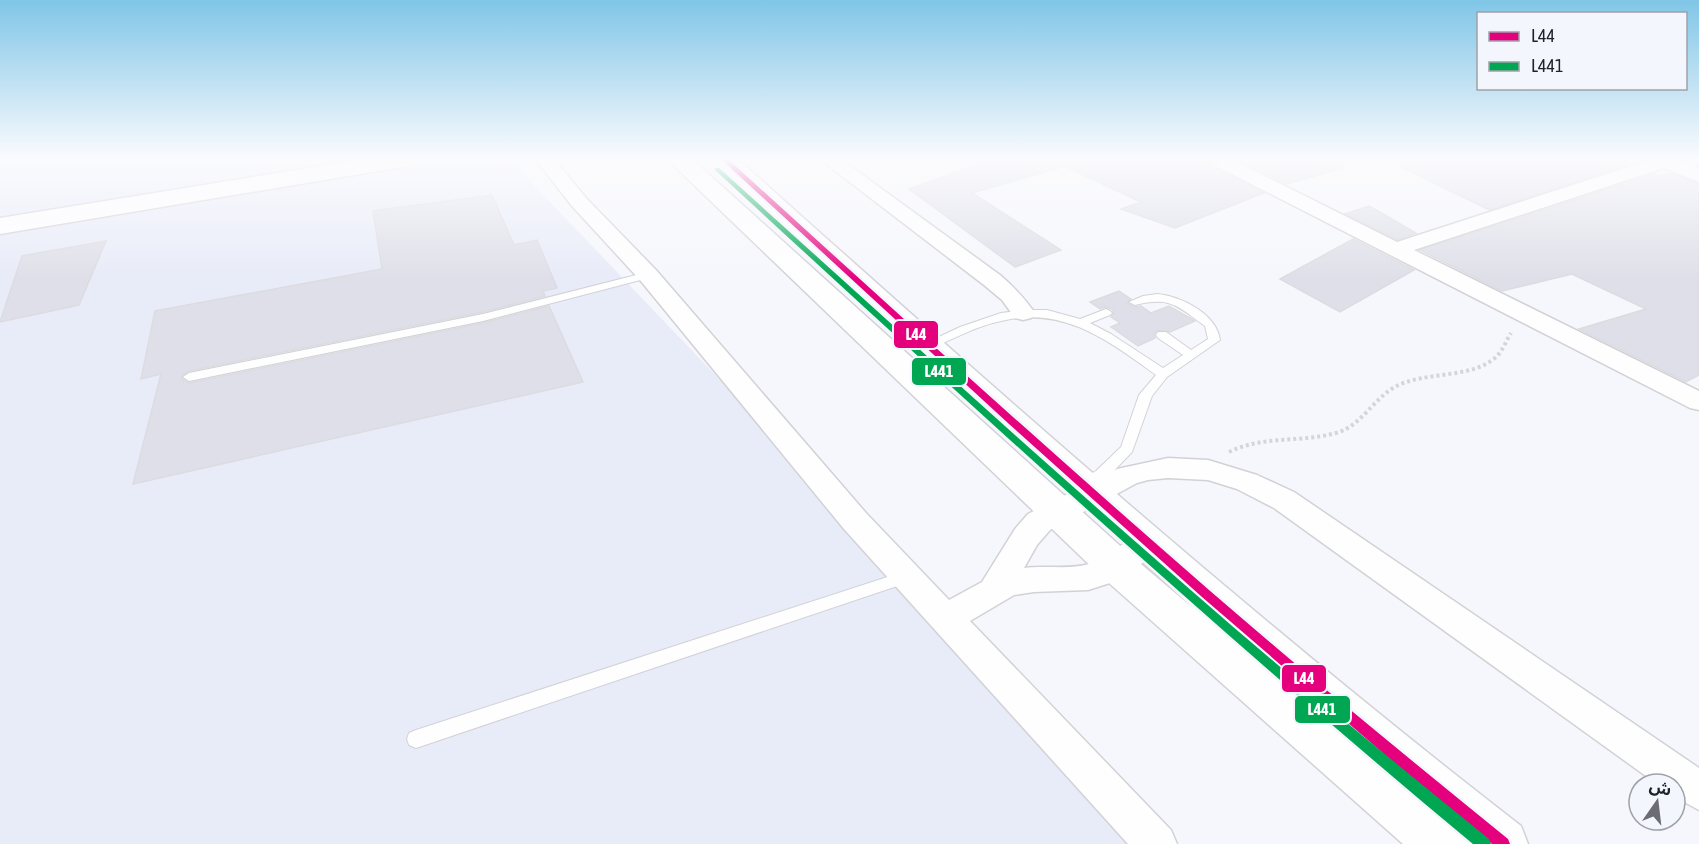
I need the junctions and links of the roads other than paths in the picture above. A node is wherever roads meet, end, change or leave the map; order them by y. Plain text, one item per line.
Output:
1 (162, 199) edge
2 (578, 199) edge
3 (721, 199) edge
4 (768, 199) edge
5 (883, 199) edge
6 (1296, 199) edge
7 (1546, 199) edge
8 (0, 226) edge
9 (1395, 249) junction
10 (648, 275) junction
11 (1135, 302) dead end
12 (1023, 313) junction
13 (1106, 313) dead end
14 (1082, 322) junction
15 (1162, 335) dead end
16 (928, 345) junction
17 (1190, 355) junction
18 (1163, 374) junction
19 (189, 377) dead end
20 (1699, 402) edge
21 (1088, 489) junction
22 (1057, 511) junction
23 (1131, 554) junction
24 (906, 578) junction
25 (995, 589) junction
26 (944, 619) junction
27 (416, 739) dead end
28 (1699, 791) edge
29 (1156, 844) edge
30 (1441, 844) edge
31 (1503, 844) edge

1 - 8 main road
2 - 10 street
3 - 22 main road
4 - 16 main road
5 - 12 street
6 - 9 street
7 - 9 street
9 - 20 street
10 - 19 lane
10 - 24 street
11 - 17 lane
12 - 14 lane
12 - 16 lane
13 - 14 lane
14 - 18 lane
15 - 17 lane
16 - 21 main road
17 - 18 lane
18 - 21 lane
21 - 22 street
21 - 23 main road
21 - 28 street
22 - 23 main road
22 - 25 street
23 - 25 street
23 - 30 main road
23 - 31 main road
24 - 26 street
24 - 27 lane
25 - 26 street
26 - 29 street

